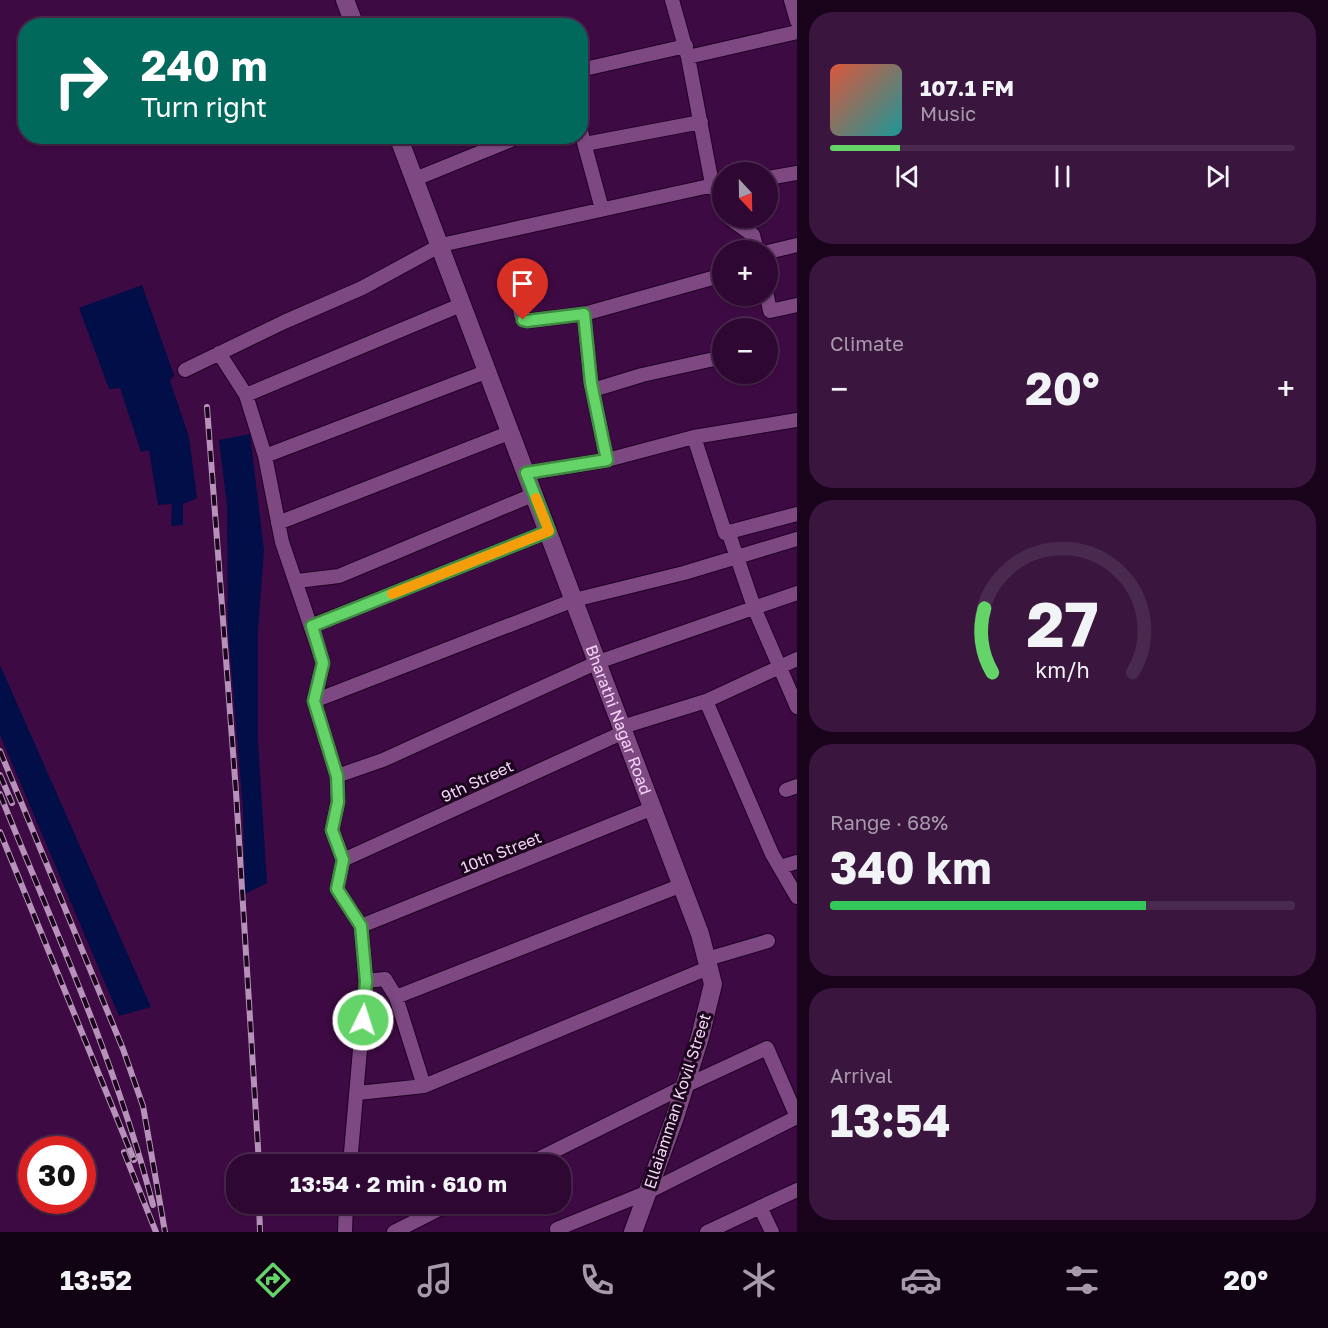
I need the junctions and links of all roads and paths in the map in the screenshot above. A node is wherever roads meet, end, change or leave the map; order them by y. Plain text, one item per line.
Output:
1 (345, 0) edge
2 (672, 0) edge
3 (791, 0) edge
4 (352, 18) edge
5 (797, 21) edge
6 (797, 32) edge
7 (687, 52) junction
8 (588, 69) edge
9 (700, 122) junction
10 (588, 143) edge
11 (401, 144) edge
12 (489, 144) edge
13 (585, 144) edge
14 (712, 163) edge
15 (797, 173) edge
16 (778, 176) edge
17 (415, 179) junction
18 (712, 185) edge
19 (602, 209) junction
20 (743, 228) edge
21 (754, 240) edge
22 (441, 245) junction
23 (797, 245) edge
24 (778, 250) edge
25 (712, 278) edge
26 (516, 284) dead end
27 (463, 304) junction
28 (797, 305) edge
29 (769, 306) edge
30 (584, 314) junction
31 (219, 353) junction
32 (712, 359) edge
33 (185, 370) dead end
34 (488, 370) junction
35 (593, 390) junction
36 (246, 395) junction
37 (797, 420) edge
38 (511, 432) junction
39 (694, 437) junction
40 (265, 456) junction
41 (607, 460) junction
42 (526, 473) junction
43 (535, 494) junction
44 (797, 514) edge
45 (278, 523) junction
46 (549, 531) junction
47 (729, 534) junction
48 (797, 539) edge
49 (737, 557) junction
50 (297, 581) junction
51 (797, 593) edge
52 (574, 600) junction
53 (755, 610) junction
54 (312, 626) junction
55 (797, 659) edge
56 (598, 662) junction
57 (780, 665) junction
58 (314, 701) junction
59 (706, 701) junction
60 (797, 707) edge
61 (623, 729) junction
62 (337, 776) junction
63 (653, 808) junction
64 (343, 860) junction
65 (797, 862) edge
66 (780, 867) junction
67 (682, 885) junction
68 (797, 897) edge
69 (361, 926) junction
70 (768, 941) dead end
71 (707, 964) junction
72 (366, 981) junction
73 (396, 997) junction
74 (424, 1086) junction
75 (685, 1086) junction
76 (358, 1093) junction
77 (797, 1117) edge
78 (351, 1154) edge
79 (548, 1154) edge
80 (797, 1190) edge
81 (648, 1192) junction
82 (760, 1207) junction
83 (346, 1214) edge
84 (431, 1214) edge
85 (557, 1229) dead end
86 (403, 1230) edge
87 (345, 1232) edge
88 (633, 1232) edge
89 (707, 1232) edge
90 (772, 1232) edge

1 - 4 main road
2 - 7 street
3 - 5 street
6 - 7 street
7 - 8 street
7 - 9 street
9 - 10 street
9 - 14 street
11 - 17 main road, Bharathi Nagar Road
12 - 17 street
13 - 19 street
15 - 16 street
17 - 22 main road, Bharathi Nagar Road
18 - 19 street
19 - 22 street
20 - 21 street
22 - 27 main road, Bharathi Nagar Road
22 - 31 street
23 - 24 street
25 - 30 street
26 - 30 street
27 - 34 main road, Bharathi Nagar Road
27 - 36 street
28 - 29 street
30 - 35 street
31 - 33 street
31 - 36 street
32 - 35 street
34 - 38 main road, Bharathi Nagar Road
34 - 40 street
35 - 41 street
36 - 40 street
37 - 39 street
38 - 42 main road, Bharathi Nagar Road
38 - 45 street
39 - 41 street
39 - 47 street
40 - 45 street
41 - 42 street
42 - 43 main road, Bharathi Nagar Road
43 - 46 main road, Bharathi Nagar Road
43 - 50 street
44 - 47 street
45 - 50 street
46 - 52 main road, Bharathi Nagar Road
46 - 54 street
47 - 49 street
48 - 49 street
49 - 52 street
49 - 53 street
50 - 54 street
51 - 53 street
52 - 56 main road, Bharathi Nagar Road
52 - 58 street
53 - 56 street
53 - 57 street
54 - 58 street
55 - 57 street, 9th Street
56 - 61 main road, Bharathi Nagar Road
56 - 62 street
57 - 59 street, 9th Street
57 - 60 street
58 - 62 street
59 - 61 street, 9th Street
59 - 66 street
61 - 63 main road, Bharathi Nagar Road
61 - 64 street, 9th Street
62 - 64 street
63 - 67 main road, Bharathi Nagar Road
63 - 69 street, 10th Street
64 - 69 street
65 - 66 street
66 - 68 street
67 - 71 main road, Bharathi Nagar Road
67 - 73 street
69 - 72 street
70 - 71 street
71 - 74 street
71 - 75 main road, Ellaiamman Kovil Street
72 - 73 street
72 - 76 street
73 - 74 street
74 - 76 street
75 - 77 street
75 - 79 street
75 - 81 main road, Ellaiamman Kovil Street
76 - 78 street
77 - 81 street
80 - 82 street
81 - 85 street
81 - 88 main road, Ellaiamman Kovil Street
82 - 89 street
82 - 90 street
83 - 87 street
84 - 86 street

